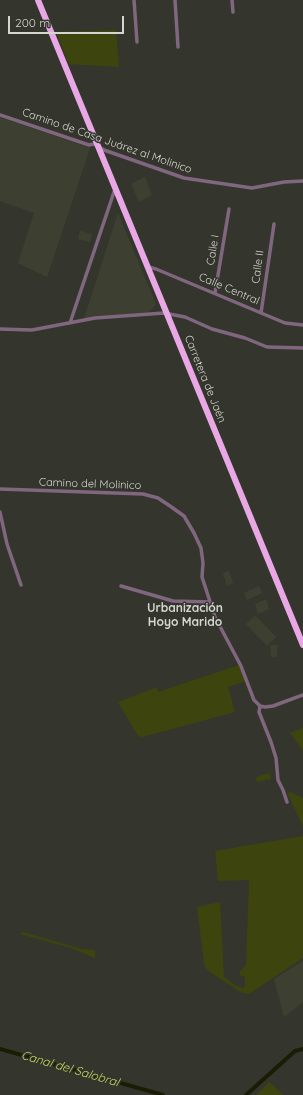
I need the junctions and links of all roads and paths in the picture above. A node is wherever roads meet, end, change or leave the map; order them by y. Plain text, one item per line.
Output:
1 (38, 0) edge
2 (134, 0) edge
3 (175, 0) edge
4 (232, 0) edge
5 (233, 12) dead end
6 (137, 42) dead end
7 (178, 47) dead end
8 (0, 115) edge
9 (96, 146) junction
10 (303, 181) edge
11 (115, 187) junction
12 (229, 209) dead end
13 (274, 224) dead end
14 (148, 268) junction
15 (215, 293) junction
16 (168, 313) junction
17 (261, 313) junction
18 (70, 322) junction
19 (303, 325) edge
20 (0, 329) edge
21 (303, 348) edge
22 (0, 489) edge
23 (0, 512) edge
24 (21, 585) dead end
25 (121, 586) dead end
26 (210, 602) junction
27 (303, 645) edge
28 (303, 695) edge
29 (260, 706) junction
30 (287, 802) dead end

1 - 9 highway, Carretera de Jaén
2 - 6 street
3 - 7 street
4 - 5 street
8 - 9 street, Camino de Casa Juárez al Molinico
9 - 10 street, Camino de Casa Juárez al Molinico
9 - 11 highway, Carretera de Jaén
11 - 14 highway, Carretera de Jaén
11 - 18 street
12 - 15 street, Calle I
13 - 17 street, Calle II
14 - 15 street, Calle Central
14 - 16 highway, Carretera de Jaén
15 - 17 street, Calle Central
16 - 18 street
16 - 21 street
16 - 27 highway, Carretera de Jaén
17 - 19 street, Calle Central
18 - 20 street
22 - 26 street, Camino del Molinico
23 - 24 street
25 - 26 street
26 - 29 street, Camino del Molinico
28 - 29 street
29 - 30 street, Camino del Molinico

